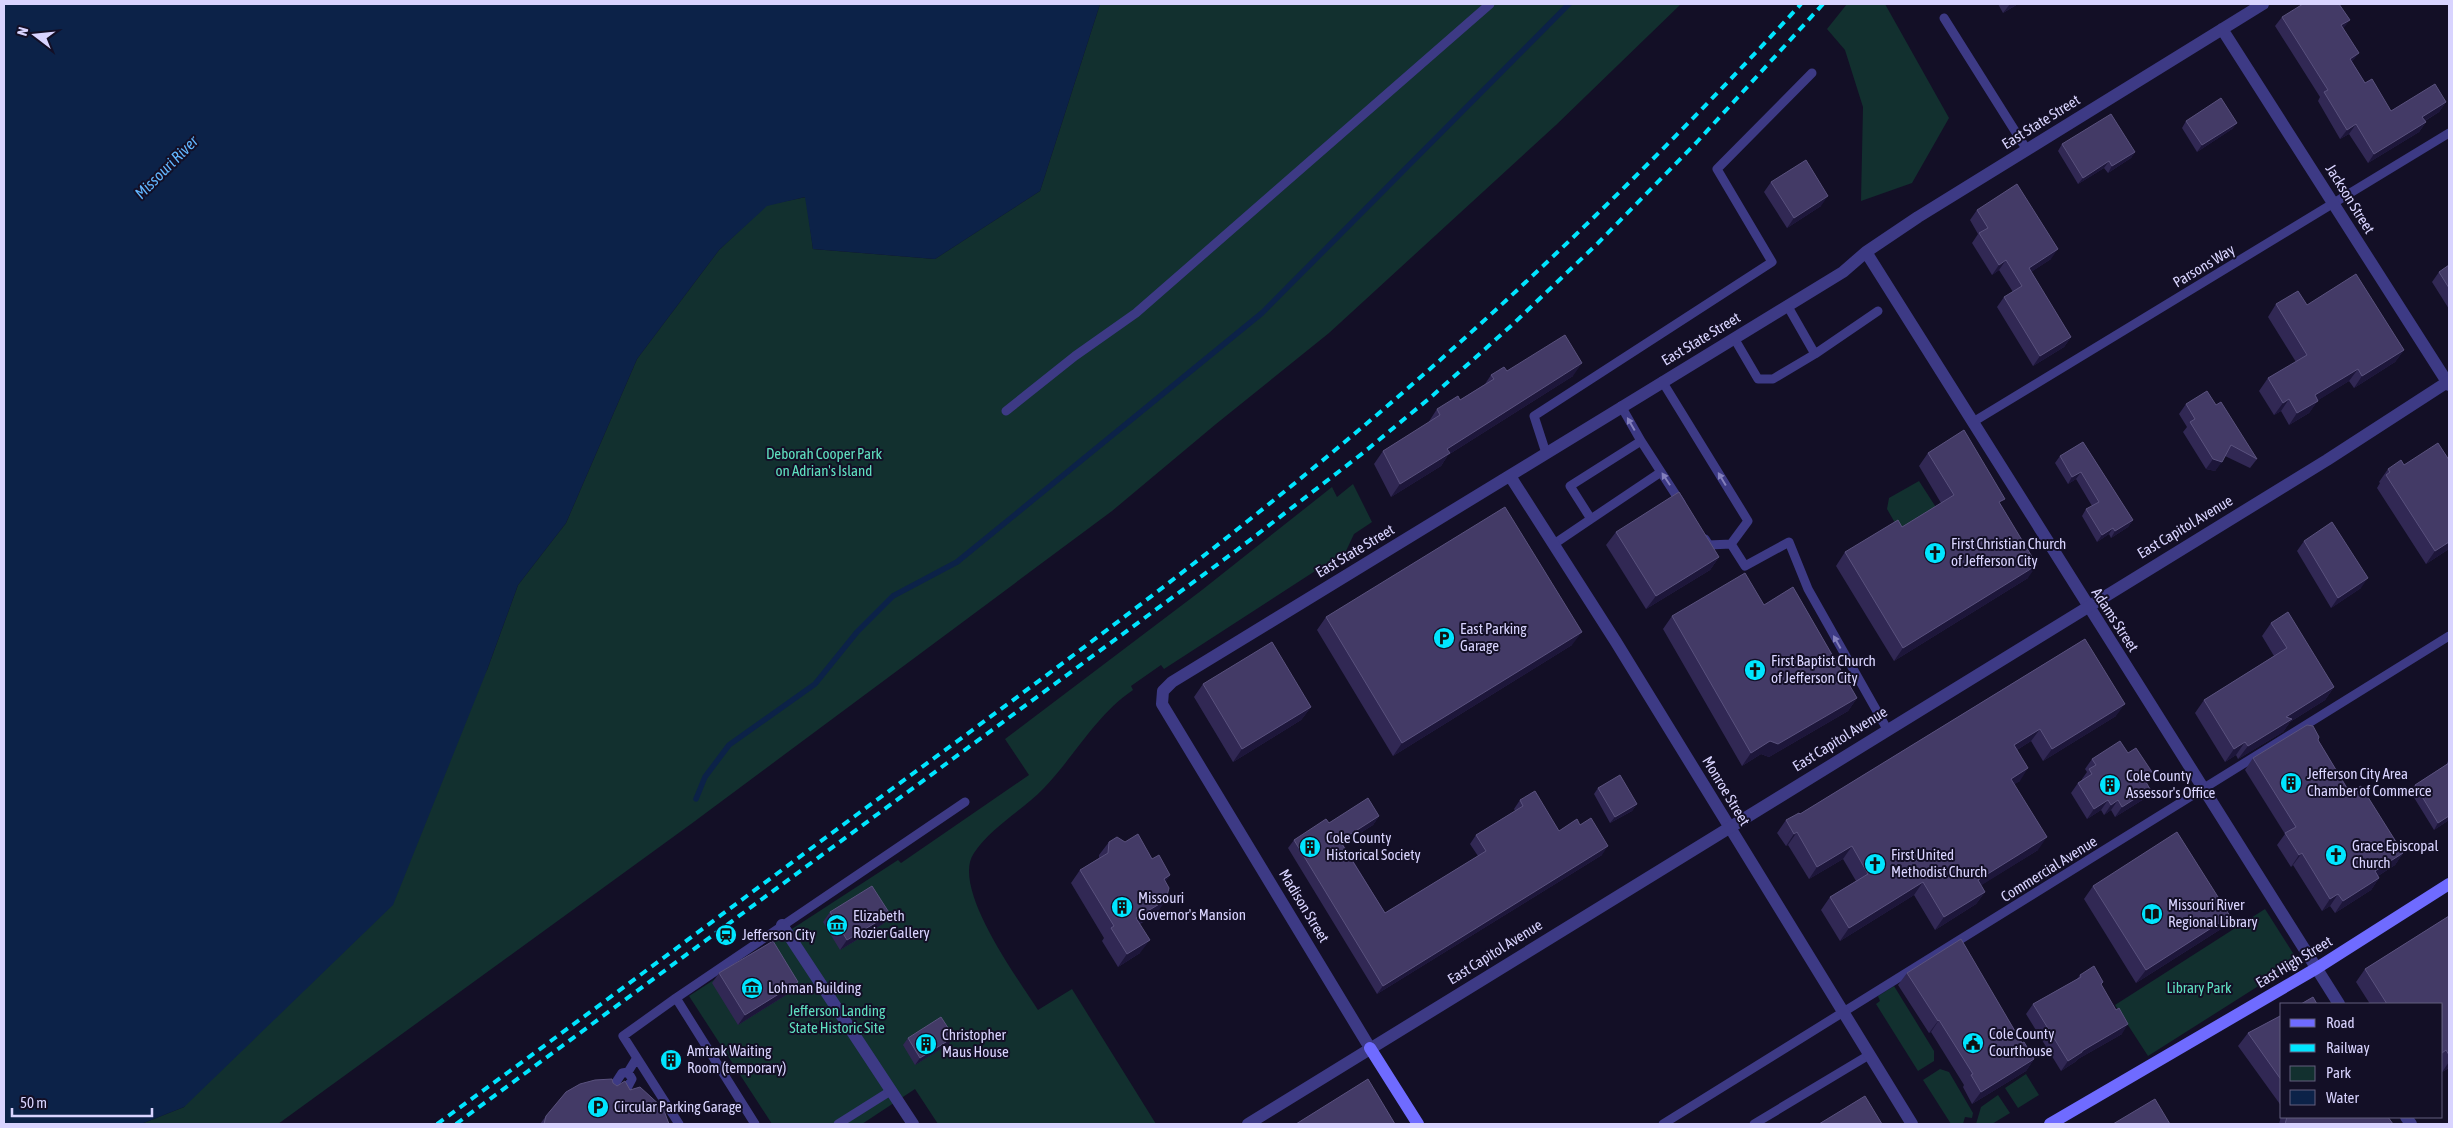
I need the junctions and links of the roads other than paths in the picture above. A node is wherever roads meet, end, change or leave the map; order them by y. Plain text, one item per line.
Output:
1 (1490, 4) edge
2 (2263, 4) edge
3 (1944, 18) dead end
4 (2222, 29) junction
5 (1812, 73) dead end
6 (2449, 133) edge
7 (2027, 150) junction
8 (2333, 204) junction
9 (1866, 252) junction
10 (1787, 305) junction
11 (1878, 311) dead end
12 (1734, 338) junction
13 (1815, 354) junction
14 (1662, 381) junction
15 (2449, 383) edge
16 (1621, 406) junction
17 (1006, 411) dead end
18 (1973, 422) junction
19 (1641, 441) junction
20 (1546, 453) junction
21 (1661, 472) junction
22 (1510, 476) junction
23 (1688, 513) edge
24 (1591, 519) junction
25 (1698, 529) edge
26 (1554, 544) junction
27 (1731, 544) junction
28 (2087, 607) junction
29 (2449, 636) edge
30 (1162, 704) joint
31 (1887, 729) junction
32 (2204, 789) junction
33 (964, 802) dead end
34 (1729, 828) junction
35 (2449, 884) edge
36 (782, 925) junction
37 (2317, 968) junction
38 (676, 998) junction
39 (2337, 1003) edge
40 (1844, 1012) junction
41 (1370, 1048) junction
42 (1870, 1055) junction
43 (636, 1059) junction
44 (628, 1072) junction
45 (892, 1090) junction
46 (609, 1093) edge
47 (623, 1097) edge
48 (679, 1124) edge
49 (755, 1124) edge
50 (838, 1124) edge
51 (913, 1124) edge
52 (1248, 1124) edge
53 (1418, 1124) edge
54 (1665, 1124) edge
55 (1754, 1124) edge
56 (1912, 1124) edge
57 (2050, 1124) edge

1 - 17 lane
2 - 4 street, East State Street
3 - 7 lane
4 - 7 street, East State Street
4 - 8 street, Jackson Street
5 - 20 lane
6 - 8 lane, Parsons Way
7 - 9 street, East State Street
8 - 15 street, Jackson Street
8 - 18 lane, Parsons Way
9 - 10 street, East State Street
9 - 18 street, Adams Street
10 - 12 street, East State Street
10 - 13 lane
11 - 13 lane
12 - 13 lane
12 - 14 street, East State Street
14 - 16 street, East State Street
27 -> 14 lane
15 - 28 street, East Capitol Avenue
19 -> 16 lane
16 - 20 street, East State Street
18 - 28 street, Adams Street
19 - 21 lane
19 - 24 lane
20 - 22 street, East State Street
23 -> 21 lane
21 - 24 lane
22 - 26 street, Monroe Street
22 - 30 street, East State Street
24 - 26 lane
25 - 27 lane
26 - 34 street, Monroe Street
31 -> 27 lane
28 - 31 street, East Capitol Avenue
28 - 32 street, Adams Street
29 - 32 lane, Commercial Avenue
30 - 41 street, Madison Street
31 - 34 street, East Capitol Avenue
32 - 37 street, Adams Street
32 - 40 lane, Commercial Avenue
33 - 36 lane
34 - 40 street, Monroe Street
34 - 41 street, East Capitol Avenue
35 - 37 main road, East High Street
36 - 38 lane
36 - 45 street
37 - 39 street, Adams Street
37 - 57 main road, East High Street
38 - 43 lane
38 - 49 lane
40 - 42 street, Monroe Street
40 - 54 lane, Commercial Avenue
41 - 52 street, East Capitol Avenue
41 - 53 main road, Madison Street
42 - 55 lane
42 - 56 street, Monroe Street
43 - 44 lane
43 - 48 lane
44 - 46 lane
44 - 47 lane
45 - 50 lane
45 - 51 street

